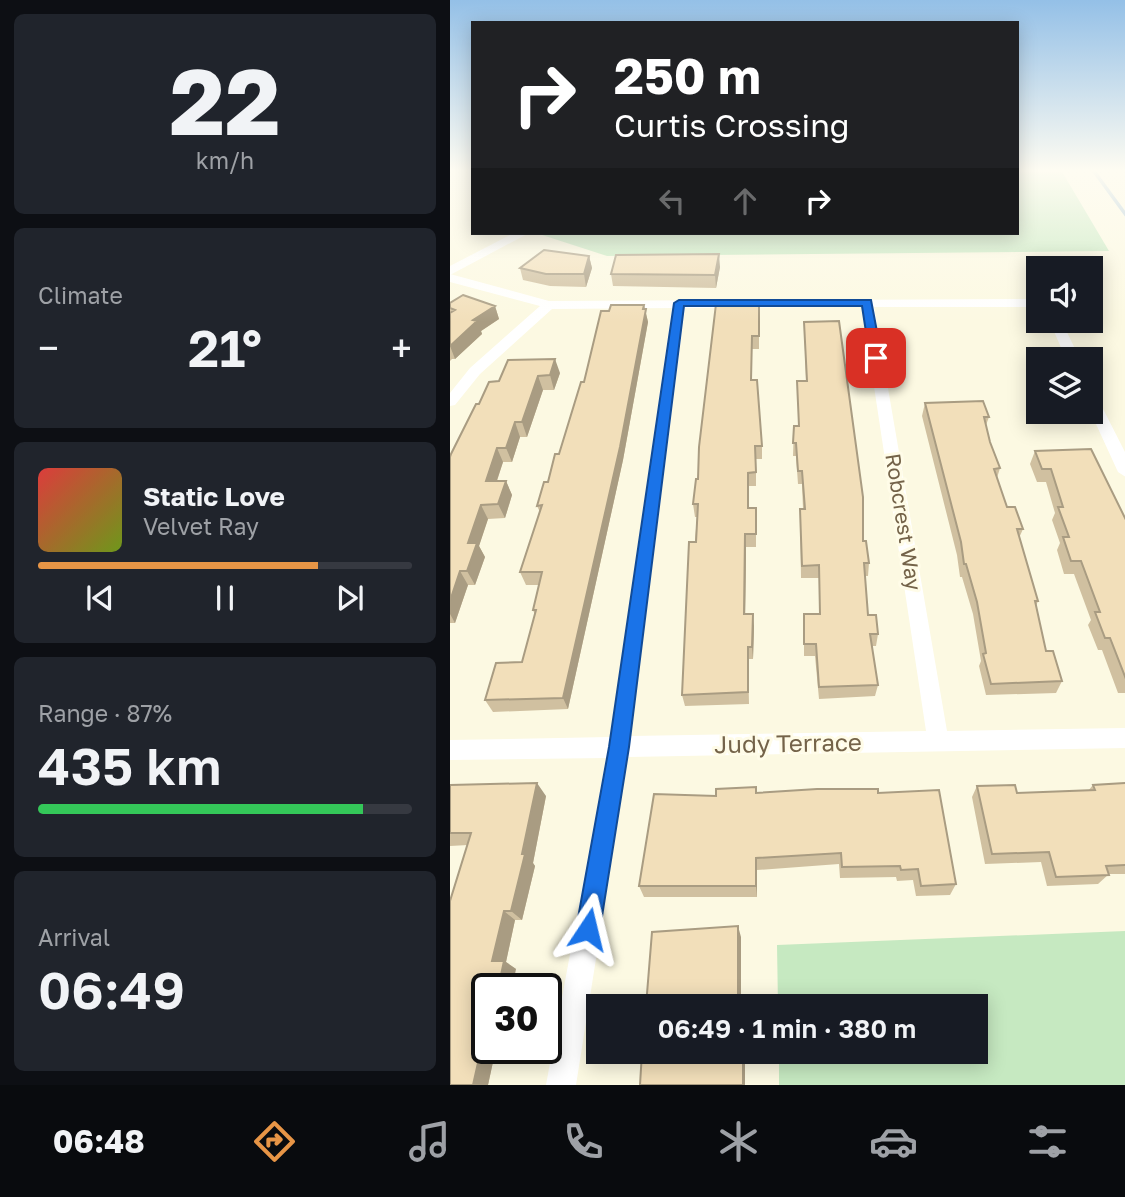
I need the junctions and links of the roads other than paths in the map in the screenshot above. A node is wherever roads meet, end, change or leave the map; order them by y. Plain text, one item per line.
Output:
1 (519, 235) edge
2 (450, 271) edge
3 (450, 278) edge
4 (679, 303) junction
5 (867, 303) junction
6 (1026, 303) edge
7 (549, 304) junction
8 (450, 402) edge
9 (1103, 424) edge
10 (1125, 472) edge
11 (1125, 738) edge
12 (938, 741) junction
13 (619, 747) junction
14 (450, 750) edge
15 (561, 1085) edge

1 - 2 street
3 - 7 street
4 - 5 street
4 - 7 street
4 - 13 street
5 - 6 street
5 - 12 street, Robcrest Way
7 - 8 street
9 - 10 street
11 - 12 street, Judy Terrace
12 - 13 street, Judy Terrace
13 - 14 street, Judy Terrace
13 - 15 street

